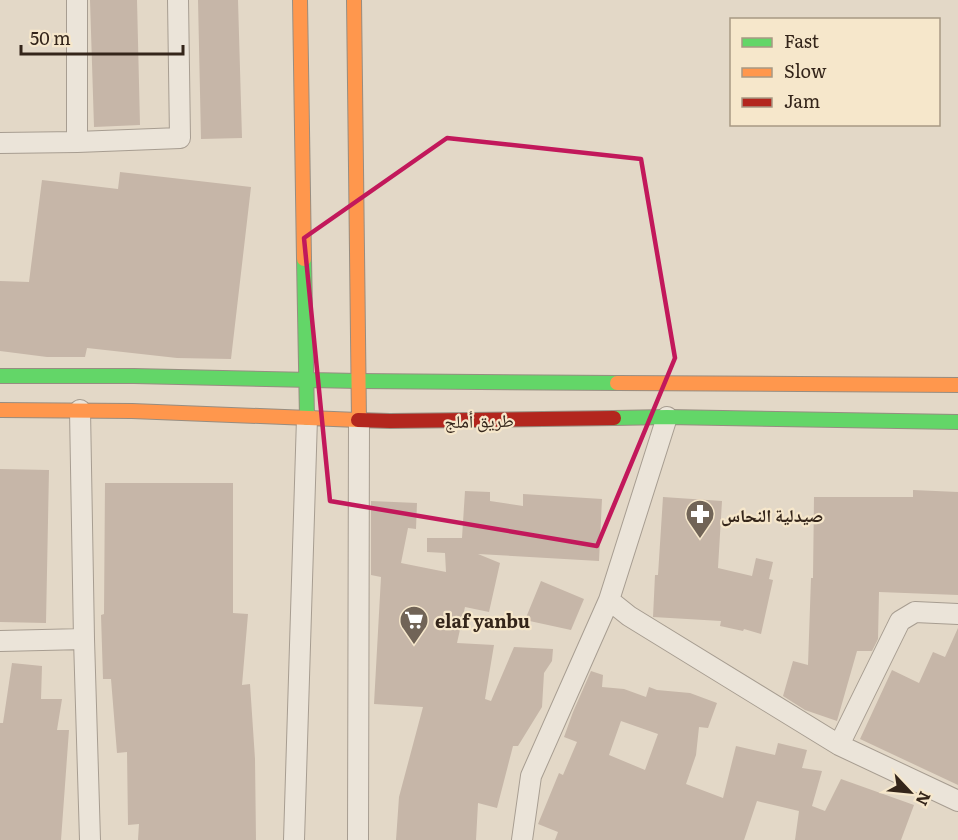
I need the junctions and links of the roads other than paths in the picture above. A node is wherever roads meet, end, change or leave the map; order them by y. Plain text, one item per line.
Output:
1 (77, 0) edge
2 (178, 0) edge
3 (300, 0) edge
4 (354, 0) edge
5 (77, 142) junction
6 (0, 143) edge
7 (0, 376) edge
8 (306, 380) junction
9 (358, 381) junction
10 (958, 385) edge
11 (0, 410) edge
12 (80, 410) junction
13 (667, 417) junction
14 (307, 418) junction
15 (359, 420) junction
16 (958, 422) edge
17 (609, 600) junction
18 (958, 614) edge
19 (84, 639) junction
20 (0, 641) edge
21 (839, 745) junction
22 (958, 801) edge
23 (90, 840) edge
24 (294, 840) edge
25 (358, 840) edge
26 (522, 840) edge

1 - 5 street
2 - 5 street
3 - 8 main road
4 - 9 main road
5 - 6 street
7 - 8 main road, طريق أملج
8 - 9 main road, طريق أملج
8 - 14 main road
9 - 10 main road, طريق أملج
9 - 15 main road
11 - 12 main road, طريق أملج
12 - 14 main road, طريق أملج
12 - 19 street
13 - 15 main road, طريق أملج
13 - 16 main road, طريق أملج
13 - 17 street
14 - 15 main road, طريق أملج
14 - 24 street
15 - 25 street
17 - 21 street
17 - 26 street
18 - 21 street
19 - 20 street
19 - 23 street
21 - 22 street

